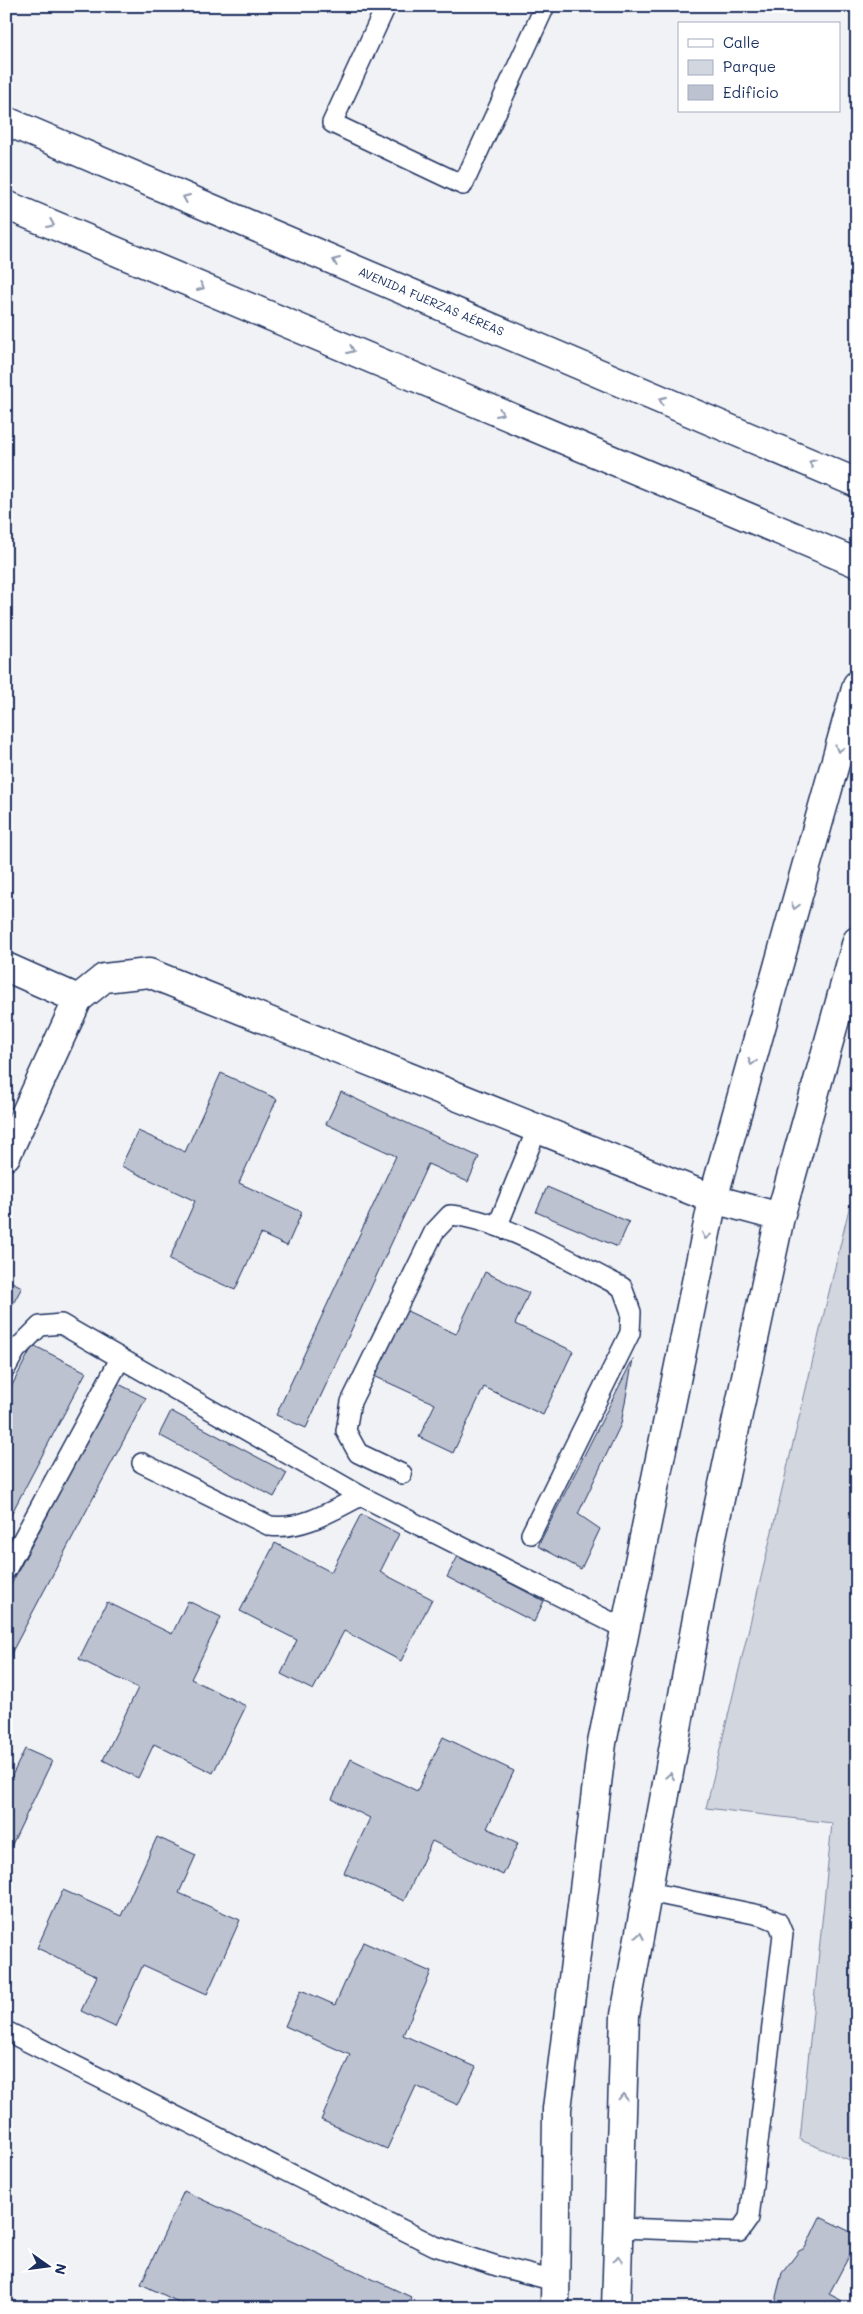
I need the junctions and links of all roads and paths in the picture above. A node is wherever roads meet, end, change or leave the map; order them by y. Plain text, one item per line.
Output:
1 (386, 6) edge
2 (544, 6) edge
3 (6, 122) edge
4 (6, 205) edge
5 (857, 482) edge
6 (857, 563) edge
7 (857, 685) edge
8 (857, 942) edge
9 (6, 967) edge
10 (78, 999) junction
11 (537, 1129) junction
12 (6, 1156) edge
13 (714, 1200) junction
14 (780, 1217) junction
15 (498, 1225) junction
16 (120, 1359) junction
17 (6, 1368) edge
18 (142, 1464) dead end
19 (402, 1474) dead end
20 (361, 1496) junction
21 (531, 1534) dead end
22 (6, 1570) edge
23 (626, 1629) junction
24 (649, 1892) junction
25 (6, 2031) edge
26 (619, 2228) junction
27 (555, 2281) junction
28 (555, 2308) edge
29 (616, 2308) edge

1 - 2 lane
5 -> 3 street, AVENIDA FUERZAS AÉREAS
4 -> 6 street
7 -> 13 street
8 - 14 street
9 - 10 street
10 - 11 street
10 - 12 street
11 - 13 street
11 - 15 lane
13 - 14 street
13 -> 23 street
24 -> 14 street
15 - 19 lane
15 - 21 lane
16 - 17 lane
16 - 20 lane
16 - 22 lane
18 - 20 lane
20 - 23 lane
23 - 27 street
26 -> 24 street
24 - 26 lane
25 - 27 lane
29 -> 26 street
27 - 28 street

